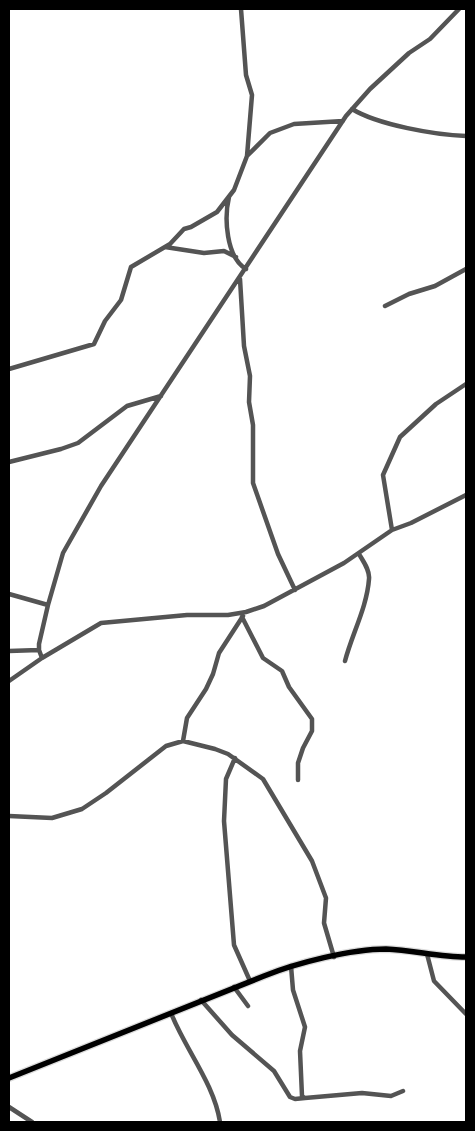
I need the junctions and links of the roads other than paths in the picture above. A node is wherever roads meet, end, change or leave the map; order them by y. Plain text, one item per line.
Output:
1 (241, 9) edge
2 (459, 9) edge
3 (352, 109) junction
4 (343, 121) junction
5 (466, 136) edge
6 (247, 156) junction
7 (230, 196) junction
8 (165, 247) junction
9 (237, 258) junction
10 (466, 269) edge
11 (246, 270) junction
12 (240, 278) junction
13 (385, 306) dead end
14 (9, 369) edge
15 (466, 384) edge
16 (161, 396) junction
17 (9, 462) edge
18 (466, 495) edge
19 (392, 530) junction
20 (359, 554) junction
21 (295, 590) junction
22 (9, 594) edge
23 (48, 605) junction
24 (246, 612) junction
25 (242, 617) junction
26 (9, 650) edge
27 (38, 650) junction
28 (42, 658) junction
29 (345, 661) dead end
30 (9, 681) edge
31 (183, 741) junction
32 (235, 758) junction
33 (298, 780) dead end
34 (9, 816) edge
35 (427, 954) junction
36 (334, 957) junction
37 (466, 957) edge
38 (291, 966) junction
39 (250, 981) junction
40 (234, 987) junction
41 (201, 1000) junction
42 (248, 1006) dead end
43 (171, 1012) junction
44 (466, 1014) edge
45 (9, 1078) edge
46 (403, 1091) dead end
47 (305, 1098) junction
48 (9, 1107) edge
49 (32, 1122) edge
50 (220, 1122) edge

1 - 6 street
2 - 3 street
3 - 4 street
3 - 5 street
4 - 6 street
4 - 11 street
6 - 7 street
7 - 8 street
7 - 9 street
8 - 9 street
8 - 14 street
9 - 11 street
10 - 13 street
11 - 12 street
12 - 16 street
12 - 21 street
15 - 19 street
16 - 17 street
16 - 23 street
18 - 19 street
19 - 20 street
20 - 21 street
20 - 29 street
21 - 24 street
22 - 23 street
23 - 27 street
24 - 25 street
24 - 28 street
25 - 31 street
25 - 33 street
26 - 27 street
27 - 28 street
28 - 30 street
31 - 32 street
31 - 34 street
32 - 36 street
32 - 39 street
35 - 36 main road
35 - 37 main road
35 - 44 street
36 - 38 main road
38 - 39 main road
38 - 47 street
39 - 40 main road
40 - 41 main road
40 - 42 street
41 - 43 main road
41 - 47 street
43 - 45 main road
43 - 50 street
46 - 47 street
48 - 49 street

